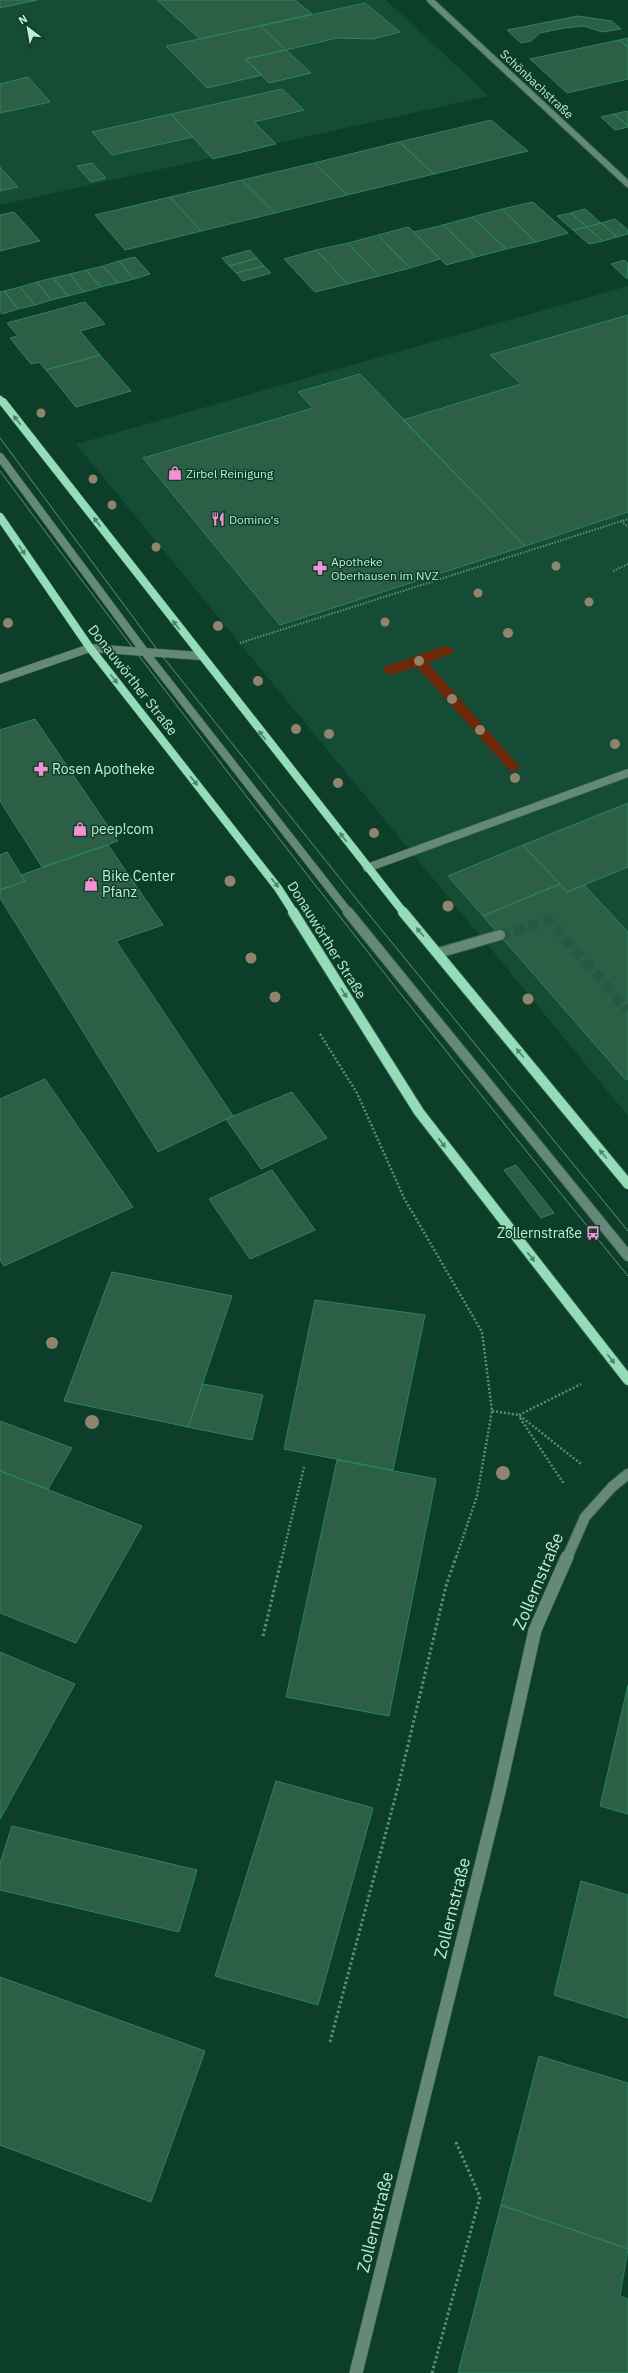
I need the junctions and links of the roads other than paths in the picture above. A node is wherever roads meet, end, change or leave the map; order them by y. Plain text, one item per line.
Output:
1 (430, 0) edge
2 (628, 184) edge
3 (0, 398) edge
4 (0, 457) edge
5 (0, 517) edge
6 (90, 648) junction
7 (144, 651) junction
8 (200, 656) junction
9 (0, 679) edge
10 (628, 773) edge
11 (367, 868) junction
12 (500, 935) tunnel mouth
13 (438, 953) junction
14 (628, 1184) edge
15 (628, 1256) edge
16 (628, 1380) edge
17 (628, 1474) edge
18 (356, 2373) edge

1 - 2 street, Schönbachstraße
8 -> 3 main road
4 - 7 street
5 -> 6 main road, Donauwörther Straße
6 - 7 street
6 - 9 street
6 -> 16 main road, Donauwörther Straße
7 - 8 street
7 - 15 street
11 -> 8 main road
10 - 11 street
13 -> 11 main road
12 - 13 street
14 -> 13 main road
17 - 18 street, Zollernstraße

